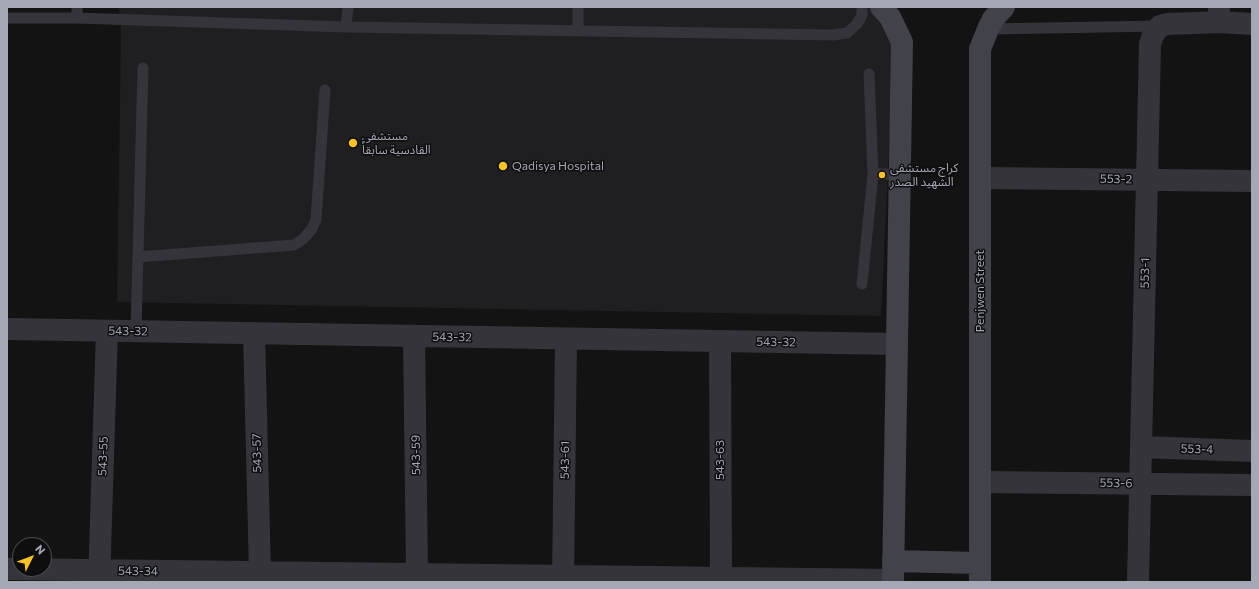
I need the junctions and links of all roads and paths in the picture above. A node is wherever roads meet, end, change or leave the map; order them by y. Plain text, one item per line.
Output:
1 (348, 7) edge
2 (578, 7) edge
3 (862, 7) edge
4 (881, 7) edge
5 (1004, 7) edge
6 (77, 12) edge
7 (1219, 14) edge
8 (7, 18) edge
9 (1252, 24) edge
10 (1160, 26) junction
11 (346, 27) junction
12 (988, 29) junction
13 (578, 31) junction
14 (143, 68) dead end
15 (869, 74) dead end
16 (325, 90) dead end
17 (873, 174) junction
18 (900, 174) junction
19 (980, 178) junction
20 (1147, 180) junction
21 (1252, 181) edge
22 (138, 257) junction
23 (862, 284) dead end
24 (7, 329) edge
25 (107, 331) junction
26 (136, 331) junction
27 (254, 333) junction
28 (414, 336) junction
29 (566, 339) junction
30 (720, 341) junction
31 (897, 344) junction
32 (1141, 447) junction
33 (1252, 452) edge
34 (980, 482) junction
35 (1140, 483) junction
36 (1252, 485) edge
37 (980, 572) edge
38 (260, 573) junction
39 (417, 574) junction
40 (893, 574) edge
41 (52, 575) edge
42 (99, 576) edge
43 (198, 577) edge
44 (338, 578) edge
45 (721, 578) junction
46 (484, 579) edge
47 (563, 579) edge
48 (649, 580) edge
49 (804, 581) edge
50 (1138, 582) edge

1 - 11 lane
2 - 13 lane
3 - 13 lane
4 - 18 street
5 - 12 street, Penjwen Street
6 - 8 lane
6 - 11 lane
7 - 9 street
7 - 10 street
10 - 12 lane
10 - 20 street, 553-1
11 - 13 lane
12 - 19 street, Penjwen Street
14 - 22 lane
15 - 17 lane
16 - 22 lane
17 - 18 lane
17 - 23 lane
18 - 31 street
19 - 20 street, 553-2
19 - 34 street, Penjwen Street
20 - 21 street, 553-2
20 - 32 street, 553-1
22 - 26 lane
24 - 25 street, 543-32
25 - 26 street, 543-32
25 - 42 street, 543-55
26 - 27 street, 543-32
27 - 28 street, 543-32
27 - 38 street, 543-57
28 - 29 street, 543-32
28 - 39 street, 543-59
29 - 30 street, 543-32
29 - 47 street, 543-61
30 - 31 street, 543-32
30 - 45 street, 543-63
31 - 40 street
32 - 33 street, 553-4
32 - 35 street, 553-1
34 - 35 street, 553-6
34 - 37 street, Penjwen Street
35 - 36 street, 553-6
35 - 50 street, 553-1
37 - 40 street
38 - 43 street, 543-34
38 - 44 street, 543-34
39 - 44 street, 543-34
39 - 46 street, 543-34
40 - 49 street, 543-34
41 - 42 street, 543-34
42 - 43 street, 543-34
45 - 48 street, 543-34
45 - 49 street, 543-34
46 - 47 street, 543-34
47 - 48 street, 543-34

